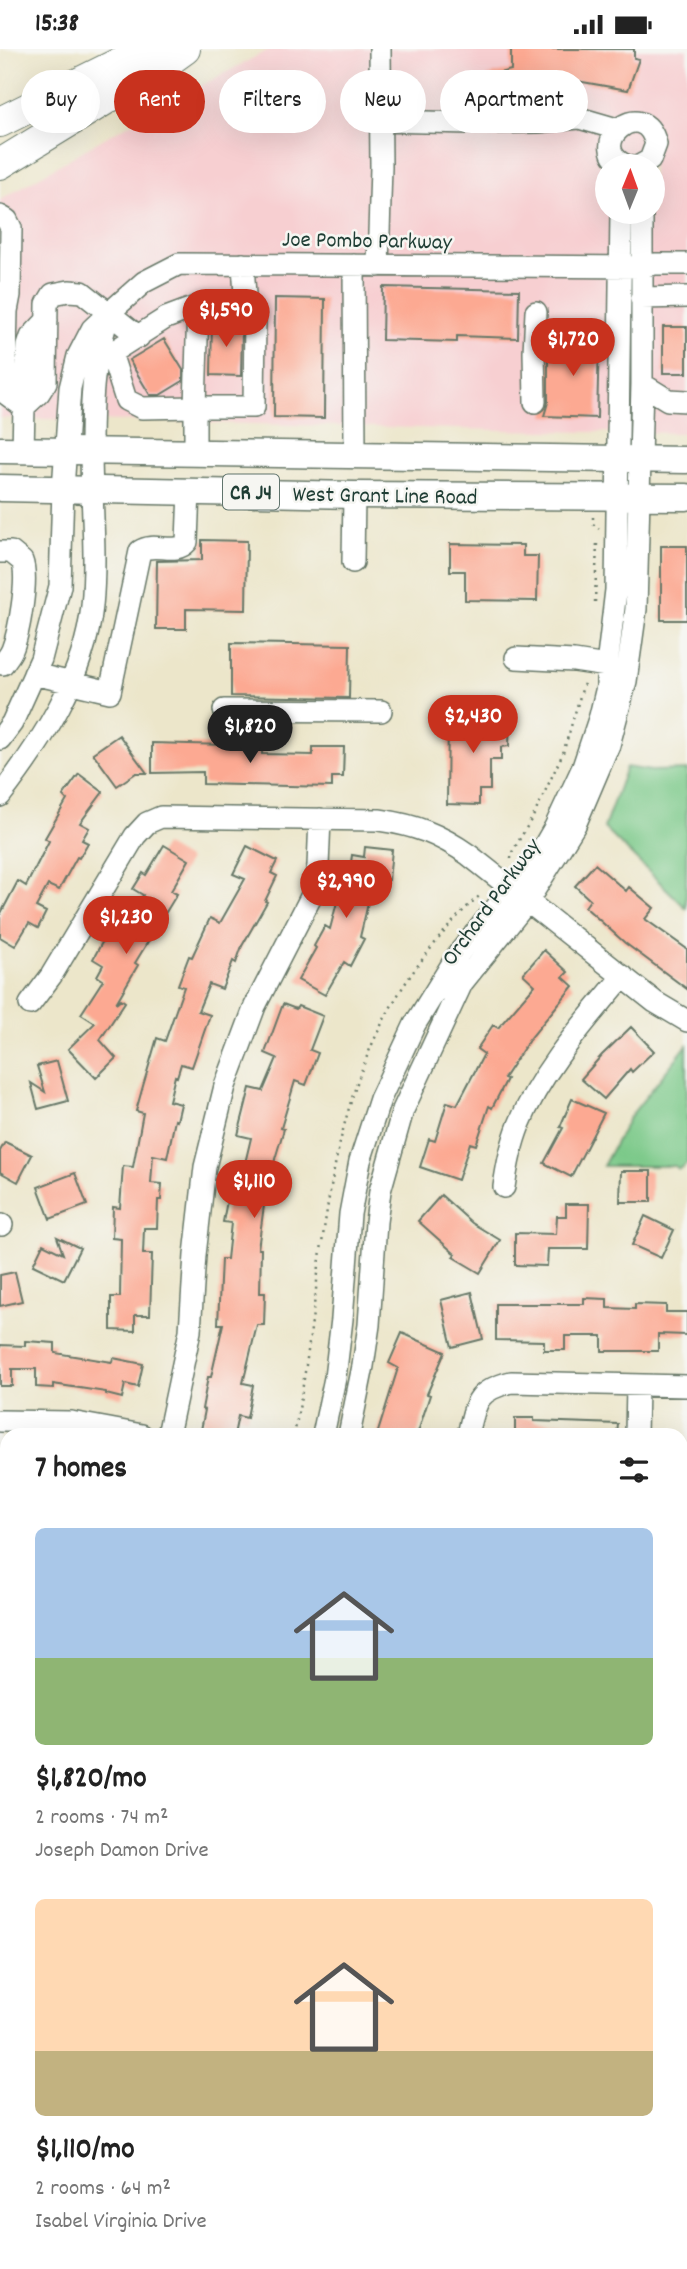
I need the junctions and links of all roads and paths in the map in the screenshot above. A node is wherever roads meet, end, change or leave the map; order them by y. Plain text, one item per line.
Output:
1 (147, 49) edge
2 (185, 49) edge
3 (380, 49) edge
4 (380, 70) edge
5 (0, 122) edge
6 (426, 122) edge
7 (617, 129) junction
8 (381, 133) edge
9 (613, 154) edge
10 (652, 154) edge
11 (0, 164) edge
12 (0, 216) edge
13 (623, 224) edge
14 (640, 224) edge
15 (243, 264) junction
16 (687, 264) edge
17 (354, 265) junction
18 (378, 265) junction
19 (631, 267) junction
20 (687, 297) edge
21 (641, 298) junction
22 (198, 306) junction
23 (246, 310) junction
24 (4, 311) edge
25 (536, 312) dead end
26 (109, 313) junction
27 (139, 337) junction
28 (642, 384) junction
29 (687, 401) edge
30 (535, 403) dead end
31 (24, 407) junction
32 (195, 407) junction
33 (12, 450) edge
34 (79, 451) junction
35 (195, 454) junction
36 (355, 456) junction
37 (629, 459) junction
38 (687, 460) edge
39 (0, 488) edge
40 (63, 489) junction
41 (93, 489) junction
42 (189, 490) junction
43 (354, 495) junction
44 (627, 496) junction
45 (687, 497) edge
46 (593, 517) dead end
47 (601, 531) dead end
48 (598, 539) dead end
49 (0, 552) edge
50 (353, 562) dead end
51 (595, 603) dead end
52 (516, 658) dead end
53 (0, 663) edge
54 (598, 671) junction
55 (34, 674) junction
56 (70, 684) junction
57 (224, 710) dead end
58 (381, 712) dead end
59 (0, 739) edge
60 (0, 796) edge
61 (320, 820) junction
62 (511, 860) dead end
63 (520, 895) junction
64 (623, 976) junction
65 (30, 1004) dead end
66 (687, 1021) edge
67 (504, 1187) dead end
68 (636, 1385) junction
69 (687, 1386) edge
70 (0, 1421) edge
71 (104, 1428) edge
72 (169, 1428) edge
73 (324, 1428) edge
74 (350, 1428) edge
75 (470, 1428) edge
76 (636, 1428) edge

1 - 5 highway
2 - 11 highway
3 - 4 street
6 - 7 street
7 - 9 street
7 - 10 street
8 - 18 street
12 - 24 street
13 - 19 street
14 - 19 street
15 - 17 street, Joe Pombo Parkway
15 - 23 street
15 - 26 street, Joe Pombo Parkway
16 - 19 street, Joe Pombo Parkway
17 - 18 street, Joe Pombo Parkway
17 - 36 street
18 - 19 street, Joe Pombo Parkway
19 - 21 street, Orchard Parkway
19 - 37 street
20 - 21 street
21 - 28 street, Orchard Parkway
22 - 23 street
22 - 27 street
22 - 32 street
23 - 32 street
24 - 31 street
25 - 30 street
26 - 27 street
26 - 31 street
26 - 34 street
27 - 32 street
28 - 29 street
28 - 37 street, Orchard Parkway
31 - 33 street
32 - 35 street
33 - 34 main road, West Grant Line Road / CR J4
34 - 35 main road, West Grant Line Road / CR J4
34 - 40 street
34 - 41 street
35 - 36 main road, West Grant Line Road / CR J4
36 - 37 main road, West Grant Line Road / CR J4
37 - 38 main road, West Grant Line Road / CR J4
37 - 44 street, Orchard Parkway
39 - 40 main road, West Grant Line Road / CR J4
40 - 41 main road, West Grant Line Road / CR J4
40 - 55 street
41 - 42 main road, West Grant Line Road / CR J4
41 - 56 street
42 - 43 main road, West Grant Line Road / CR J4
42 - 56 street
43 - 44 main road, West Grant Line Road / CR J4
43 - 50 street
44 - 45 main road, West Grant Line Road / CR J4
44 - 54 street, Orchard Parkway
44 - 63 street, Orchard Parkway
46 - 47 path
48 - 51 path
49 - 53 street
52 - 54 street
54 - 62 path
54 - 63 street, Orchard Parkway
55 - 56 street
55 - 59 street
56 - 60 street
57 - 58 street
61 - 63 street
61 - 65 street
61 - 72 street
63 - 64 street
63 - 73 street, Orchard Parkway
63 - 74 street, Orchard Parkway
64 - 66 street
64 - 67 street
68 - 69 street
68 - 75 street
68 - 76 street
70 - 71 street

